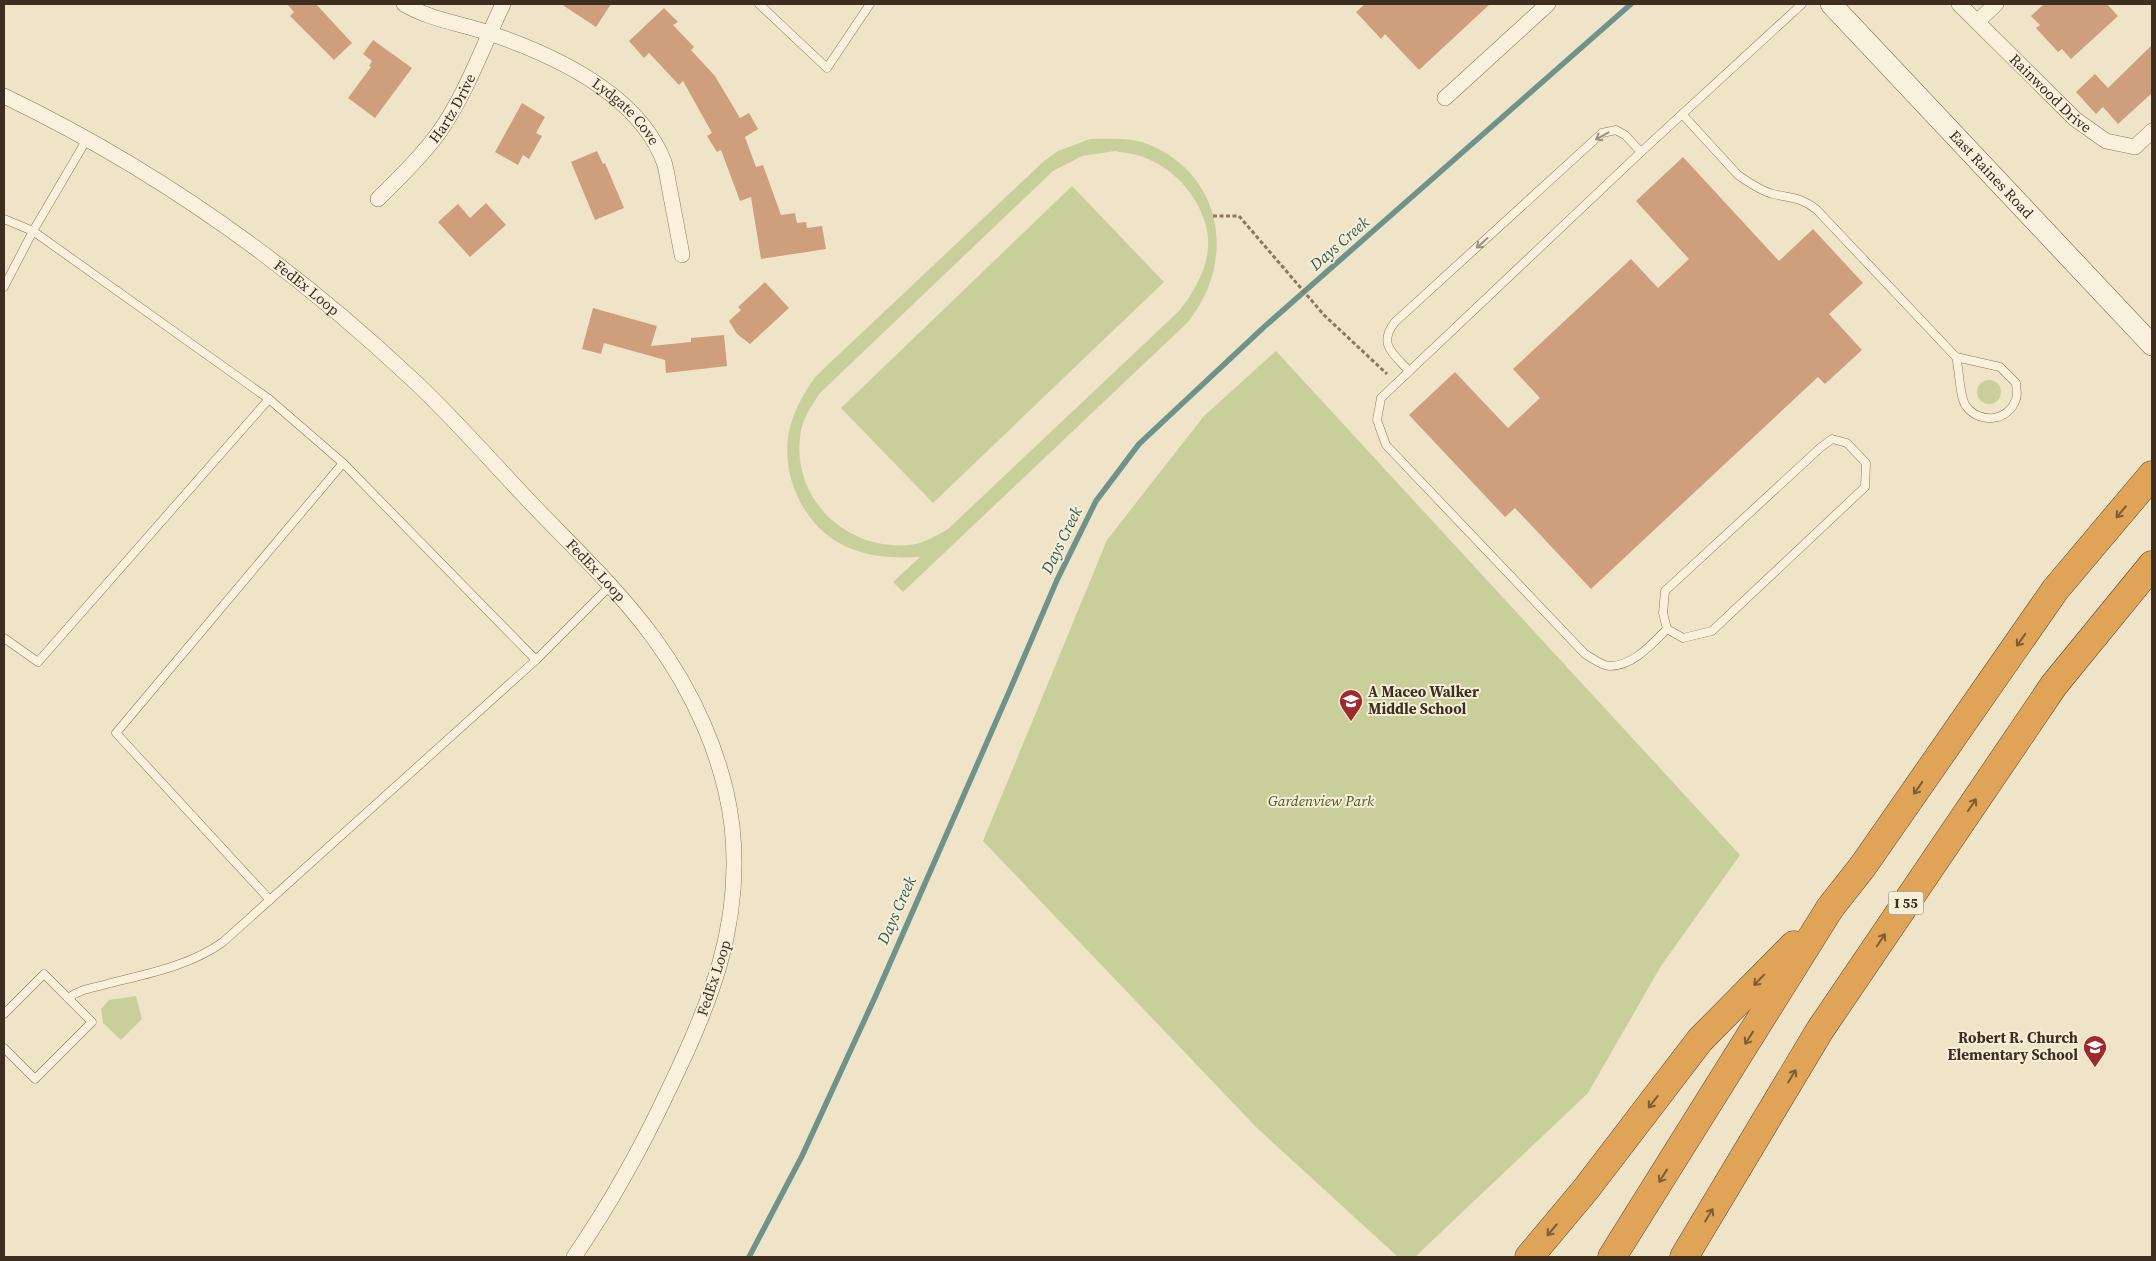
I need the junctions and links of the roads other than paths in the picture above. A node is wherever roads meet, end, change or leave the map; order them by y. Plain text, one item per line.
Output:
1 (404, 4) edge
2 (502, 4) edge
3 (759, 4) edge
4 (870, 4) edge
5 (1802, 4) edge
6 (1830, 4) edge
7 (1959, 4) edge
8 (1996, 4) edge
9 (1544, 5) edge
10 (1978, 21) junction
11 (489, 33) junction
12 (4, 96) edge
13 (1445, 98) dead end
14 (1682, 114) junction
15 (2152, 131) edge
16 (87, 139) junction
17 (1641, 152) junction
18 (378, 199) dead end
19 (4, 219) edge
20 (33, 231) junction
21 (682, 255) dead end
22 (4, 286) edge
23 (2152, 345) edge
24 (1956, 357) junction
25 (1409, 371) junction
26 (269, 400) junction
27 (343, 463) junction
28 (2152, 475) edge
29 (2152, 565) edge
30 (610, 586) junction
31 (1667, 629) junction
32 (4, 638) edge
33 (536, 660) junction
34 (270, 900) junction
35 (1830, 908) junction
36 (68, 998) junction
37 (4, 1014) edge
38 (4, 1048) edge
39 (574, 1257) edge
40 (1529, 1257) edge
41 (1612, 1257) edge
42 (1684, 1257) edge

1 - 11 street, Lydgate Cove
2 - 11 street, Hartz Drive
3 - 4 lane
5 - 14 lane
6 - 23 main road, East Raines Road
7 - 10 street, Rainwood Drive
8 - 10 street
9 - 13 street
10 - 15 street, Rainwood Drive
11 - 18 street, Hartz Drive
11 - 21 street, Lydgate Cove
12 - 16 street, FedEx Loop
14 - 17 lane
14 - 24 lane
16 - 20 lane
16 - 30 street, FedEx Loop
17 - 25 lane
17 -> 25 lane
19 - 20 lane
20 - 22 lane
20 - 26 lane
24 - 24 lane
25 - 31 lane
26 - 27 lane
26 - 32 lane
27 - 33 lane
27 - 34 lane
28 -> 35 highway
42 -> 29 highway, I 55
30 - 33 lane
30 - 39 street, FedEx Loop
31 - 31 lane
33 - 34 lane
34 - 36 lane
35 -> 40 highway
35 -> 41 highway
36 - 37 lane
36 - 38 lane

